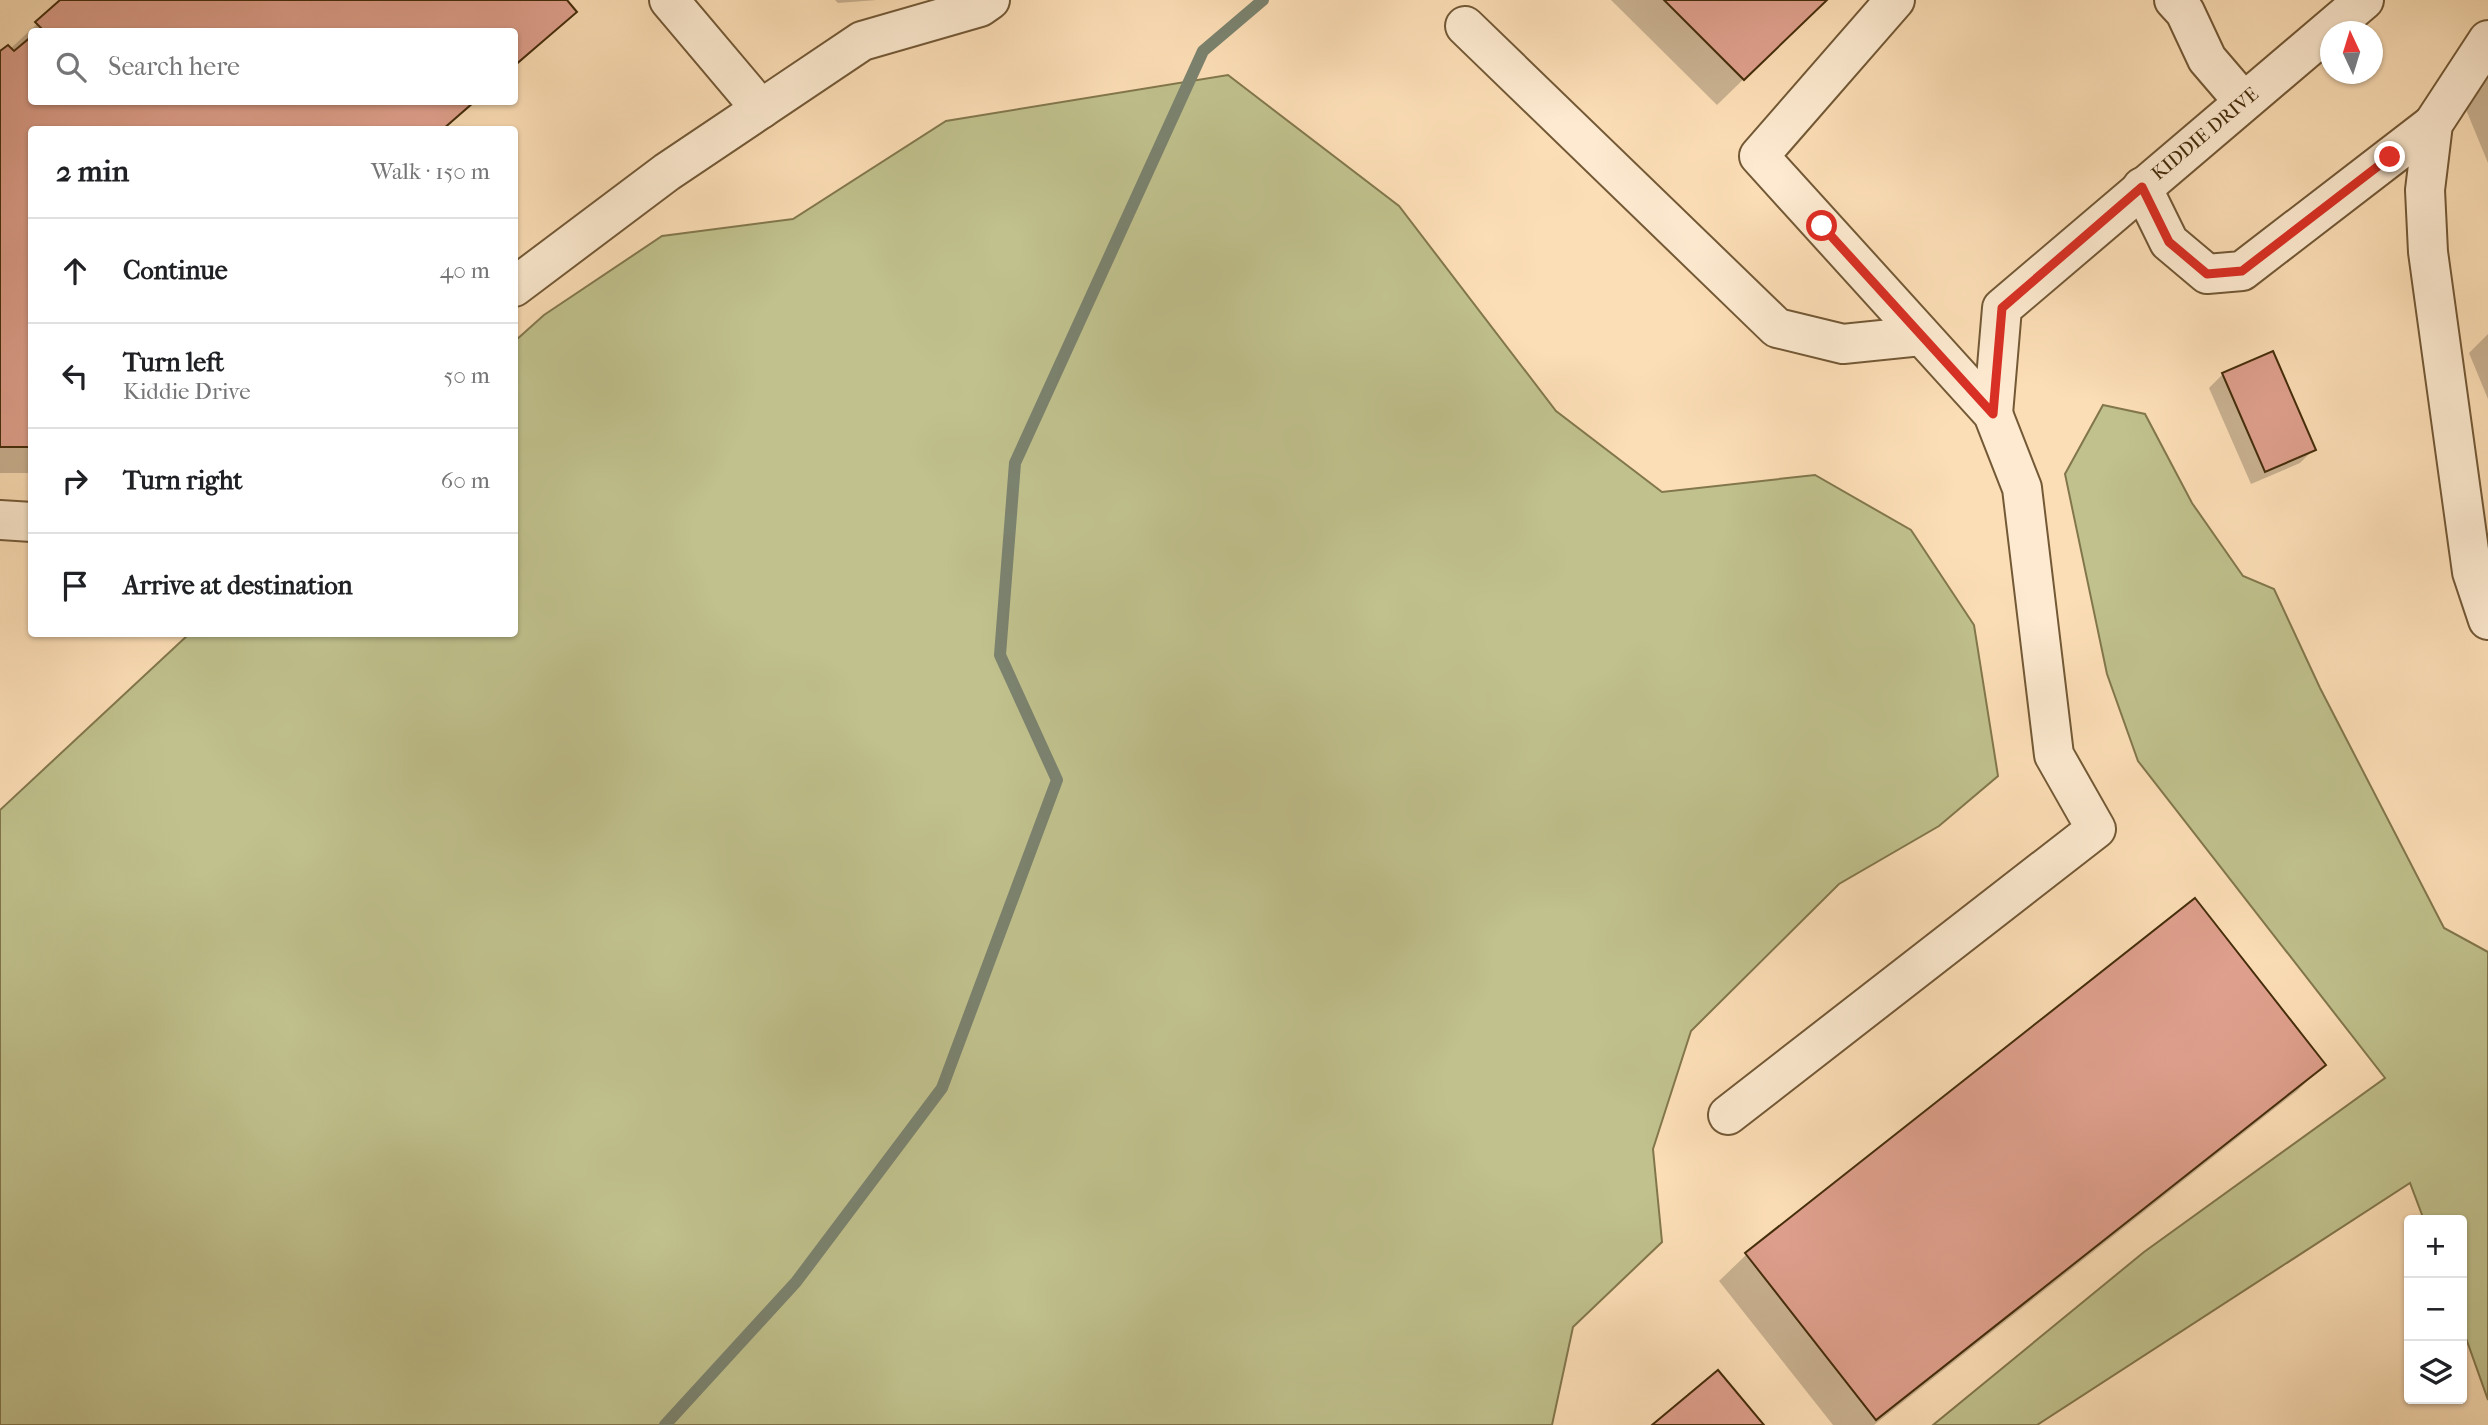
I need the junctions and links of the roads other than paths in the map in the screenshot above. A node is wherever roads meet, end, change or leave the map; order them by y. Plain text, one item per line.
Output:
1 (669, 0) edge
2 (990, 0) edge
3 (1895, 0) edge
4 (2364, 0) edge
5 (2186, 4) edge
6 (1465, 26) dead end
7 (2488, 40) edge
8 (2243, 102) junction
9 (761, 109) junction
10 (2433, 124) junction
11 (2142, 187) junction
12 (518, 284) edge
13 (1921, 336) junction
14 (1993, 414) junction
15 (0, 520) edge
16 (28, 522) edge
17 (2488, 620) edge
18 (1728, 1115) dead end

1 - 9 street
2 - 9 street
3 - 13 street
4 - 8 street, KIDDIE DRIVE
5 - 8 street
6 - 13 street
7 - 10 street
8 - 11 street, KIDDIE DRIVE
9 - 12 street
10 - 11 street
10 - 17 street
11 - 14 street, KIDDIE DRIVE
13 - 14 street
14 - 18 street
15 - 16 street

